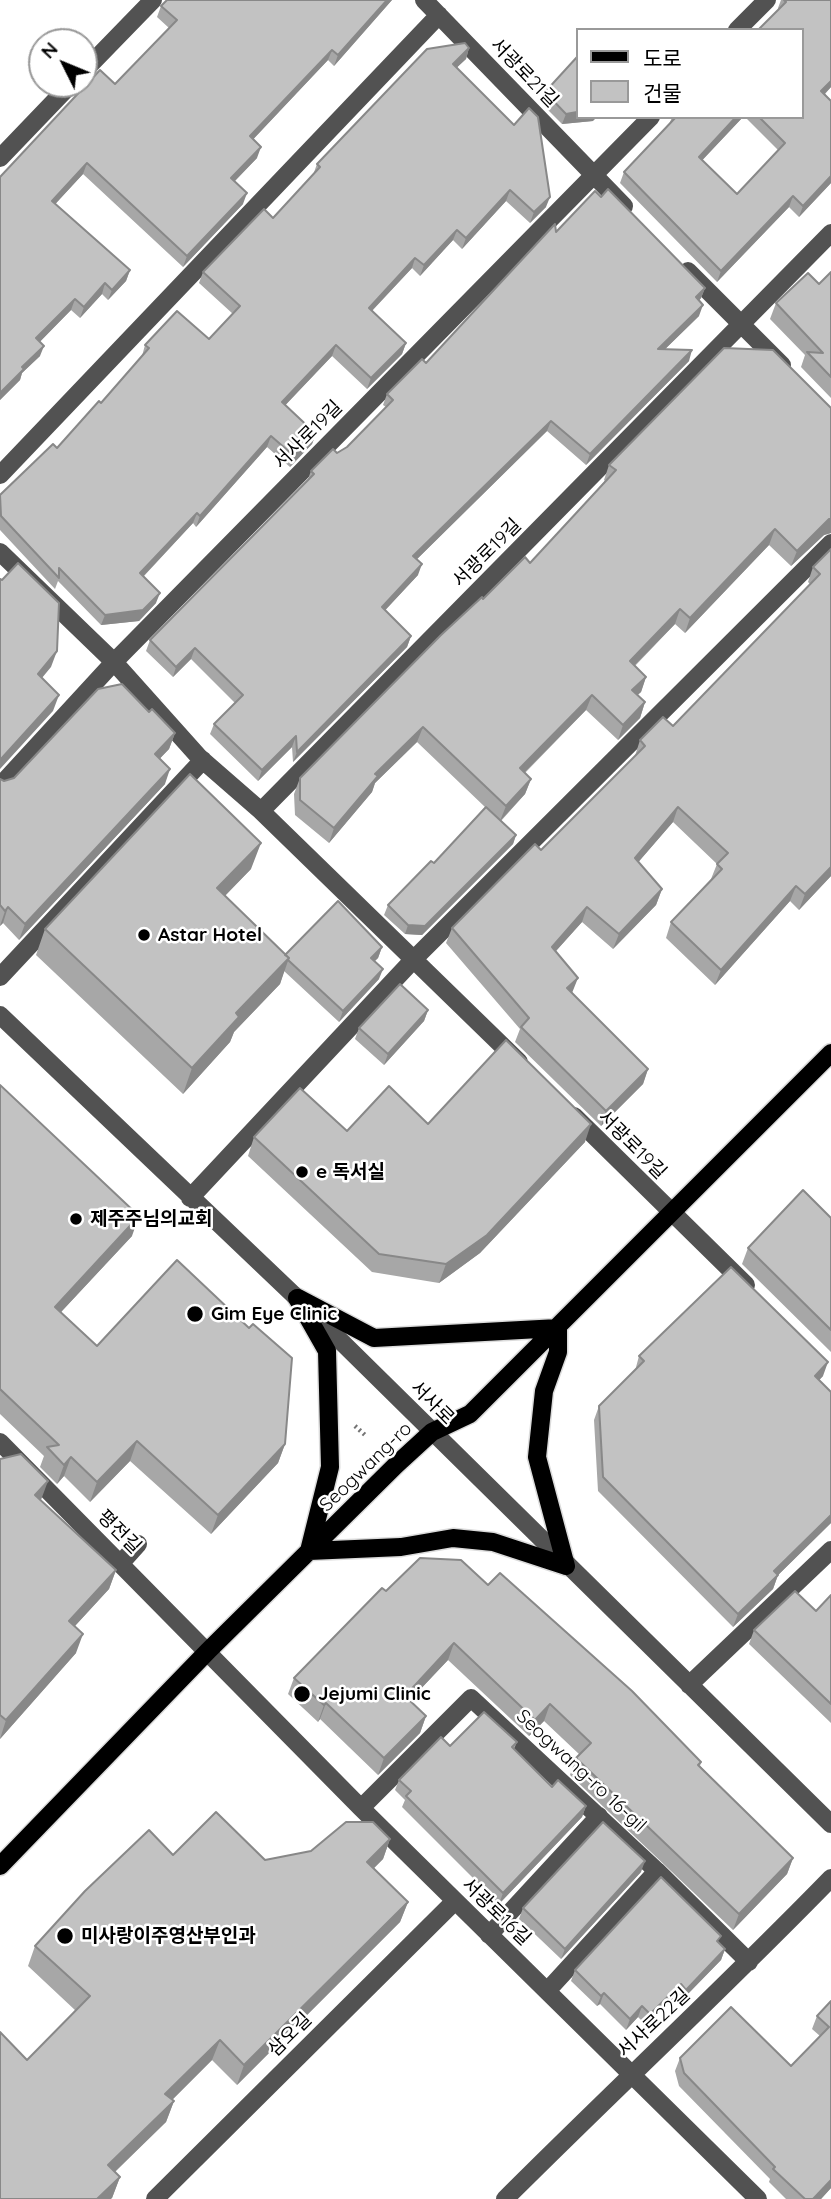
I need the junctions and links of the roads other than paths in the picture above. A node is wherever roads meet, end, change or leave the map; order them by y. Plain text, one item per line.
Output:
1 (153, 0) edge
2 (424, 0) edge
3 (766, 0) edge
4 (439, 15) junction
5 (739, 28) edge
6 (98, 57) edge
7 (58, 98) edge
8 (649, 119) edge
9 (0, 158) edge
10 (594, 176) junction
11 (640, 222) edge
12 (831, 233) edge
13 (677, 260) edge
14 (742, 325) junction
15 (795, 379) edge
16 (0, 475) edge
17 (831, 543) edge
18 (0, 552) edge
19 (114, 662) junction
20 (203, 760) junction
21 (0, 786) edge
22 (261, 811) junction
23 (414, 959) junction
24 (0, 977) edge
25 (0, 1015) edge
26 (831, 1052) edge
27 (531, 1074) edge
28 (561, 1103) edge
29 (190, 1198) junction
30 (671, 1213) junction
31 (756, 1295) edge
32 (297, 1298) junction
33 (558, 1328) junction
34 (432, 1432) junction
35 (0, 1443) edge
36 (138, 1544) dead end
37 (831, 1549) edge
38 (309, 1551) junction
39 (121, 1563) junction
40 (566, 1566) junction
41 (208, 1651) junction
42 (690, 1685) junction
43 (361, 1808) junction
44 (599, 1816) junction
45 (831, 1824) edge
46 (0, 1866) edge
47 (657, 1871) junction
48 (831, 1878) edge
49 (454, 1901) junction
50 (489, 1935) junction
51 (750, 1962) junction
52 (548, 1990) junction
53 (629, 2075) junction
54 (155, 2199) edge
55 (505, 2199) edge
56 (758, 2199) edge

1 - 6 street
2 - 4 street, 서광로21길
3 - 5 street
4 - 10 street, 서광로21길
4 - 16 street
7 - 9 street
8 - 10 street, 서사로19길
10 - 11 street, 서광로21길
10 - 19 street, 서사로19길
12 - 14 street
13 - 14 street
14 - 15 street
14 - 22 street, 서광로19길
17 - 23 street
18 - 19 street
19 - 20 street
19 - 21 street, 서사로19길
20 - 22 street
20 - 24 street
22 - 23 street
23 - 27 street
23 - 29 street
25 - 29 street, 서사로
26 - 30 main road, Seogwang-ro
28 - 30 street, 서광로19길
29 - 32 street, 서사로
30 - 31 street, 서광로19길
30 - 33 main road, Seogwang-ro
32 - 33 main road
32 - 34 street, 서사로
32 - 38 main road
33 - 34 main road, Seogwang-ro
33 - 40 main road
34 - 38 main road, Seogwang-ro
34 - 40 street, 서사로
35 - 39 street, 평전길
36 - 39 street
37 - 42 street
38 - 40 main road
38 - 41 main road, Seogwang-ro
39 - 41 street, 평전길
40 - 42 street, 서사로
41 - 43 street, 서광로16길
41 - 46 main road, Seogwang-ro
42 - 45 street, 서사로
43 - 44 street, Seogwang-ro 16-gil
43 - 49 street, 서광로16길
44 - 47 street, Seogwang-ro 16-gil
44 - 50 street
47 - 51 street, Seogwang-ro 16-gil
47 - 52 street
48 - 51 street, 서사로22길
49 - 50 street, 서광로16길
49 - 54 street, 삼오길
50 - 52 street, 서광로16길
51 - 53 street, 서사로22길
52 - 53 street, 서광로16길
53 - 55 street, 서사로22길
53 - 56 street, 서광로16길

